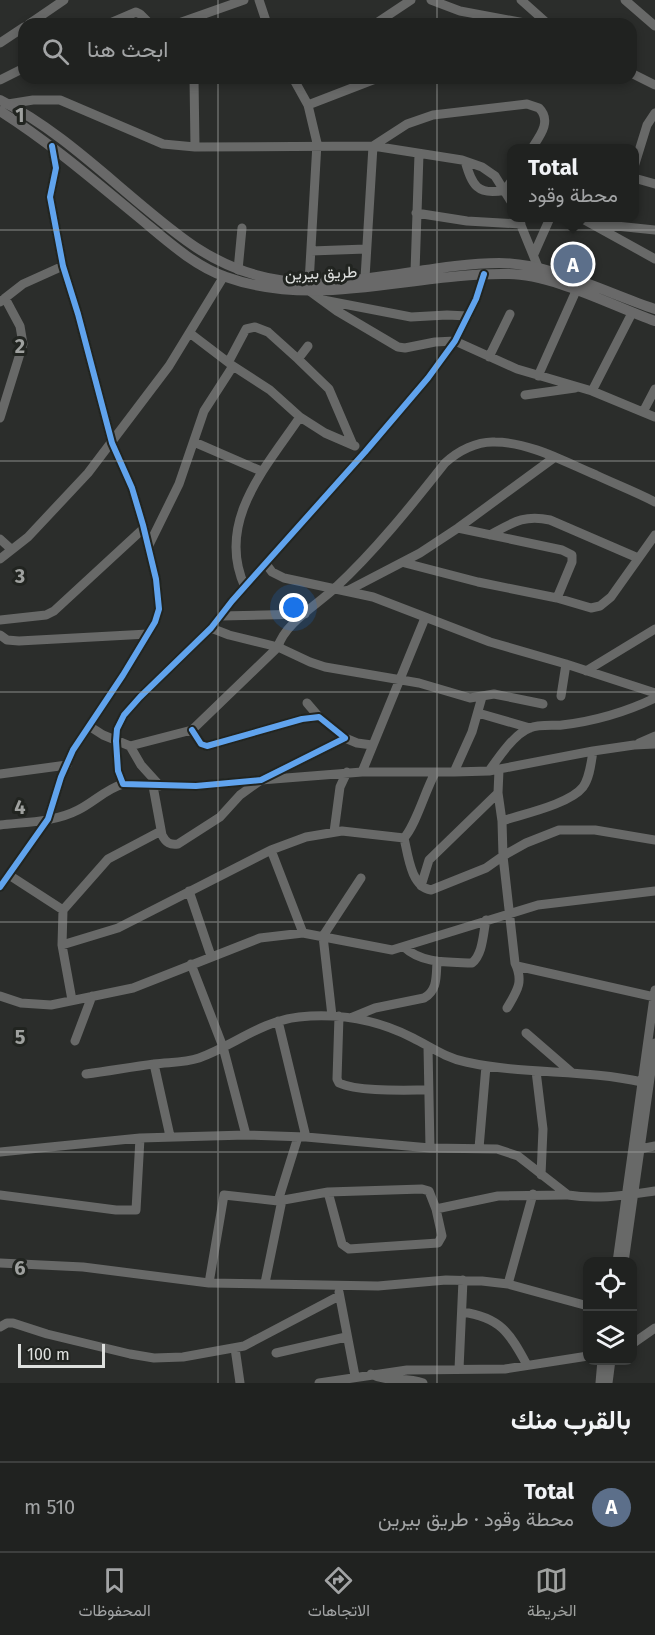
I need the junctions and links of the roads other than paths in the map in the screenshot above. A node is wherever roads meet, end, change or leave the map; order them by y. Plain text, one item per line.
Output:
1 (64, 0) edge
2 (244, 0) edge
3 (259, 0) edge
4 (411, 0) edge
5 (431, 0) edge
6 (521, 0) edge
7 (625, 0) edge
8 (228, 2) edge
9 (38, 18) edge
10 (123, 18) edge
11 (144, 18) edge
12 (191, 18) edge
13 (265, 18) edge
14 (384, 18) edge
15 (498, 18) edge
16 (541, 18) edge
17 (655, 27) edge
18 (18, 31) edge
19 (0, 44) edge
20 (18, 71) edge
21 (637, 77) edge
22 (0, 80) edge
23 (194, 84) edge
24 (296, 84) edge
25 (362, 84) edge
26 (655, 85) edge
27 (2, 105) edge
28 (308, 105) junction
29 (655, 113) edge
30 (535, 144) edge
31 (52, 146) junction
32 (373, 146) junction
33 (195, 147) junction
34 (317, 147) junction
35 (639, 151) edge
36 (419, 154) junction
37 (465, 160) junction
38 (639, 179) edge
39 (655, 184) edge
40 (507, 187) edge
41 (505, 190) junction
42 (507, 194) edge
43 (416, 213) junction
44 (507, 221) edge
45 (520, 222) edge
46 (548, 222) edge
47 (588, 222) edge
48 (592, 224) junction
49 (242, 228) dead end
50 (655, 230) edge
51 (366, 249) junction
52 (311, 251) junction
53 (534, 254) junction
54 (655, 259) edge
55 (63, 266) junction
56 (538, 267) junction
57 (238, 270) junction
58 (415, 272) junction
59 (484, 274) junction
60 (219, 275) junction
61 (365, 278) junction
62 (314, 291) junction
63 (576, 291) junction
64 (3, 300) edge
65 (655, 309) edge
66 (632, 313) junction
67 (510, 314) dead end
68 (468, 316) junction
69 (655, 321) edge
70 (190, 334) junction
71 (455, 341) junction
72 (308, 346) dead end
73 (489, 357) junction
74 (298, 359) junction
75 (231, 363) junction
76 (537, 376) junction
77 (577, 388) junction
78 (655, 388) edge
79 (592, 391) junction
80 (525, 395) dead end
81 (643, 412) junction
82 (300, 417) junction
83 (655, 417) edge
84 (0, 418) edge
85 (194, 442) junction
86 (112, 443) junction
87 (353, 445) junction
88 (365, 452) junction
89 (555, 457) junction
90 (261, 471) junction
91 (655, 502) edge
92 (144, 528) junction
93 (458, 528) junction
94 (490, 534) junction
95 (655, 535) edge
96 (0, 539) edge
97 (149, 545) junction
98 (11, 549) junction
99 (638, 558) junction
100 (0, 559) edge
101 (405, 563) junction
102 (266, 564) junction
103 (245, 587) junction
104 (335, 588) junction
105 (346, 591) junction
106 (557, 598) junction
107 (305, 614) junction
108 (220, 616) junction
109 (425, 618) junction
110 (0, 620) edge
111 (211, 628) junction
112 (655, 629) edge
113 (148, 634) junction
114 (0, 635) edge
115 (278, 647) junction
116 (566, 664) junction
117 (586, 670) junction
118 (400, 680) junction
119 (655, 693) edge
120 (561, 696) dead end
121 (482, 697) junction
122 (655, 698) edge
123 (307, 703) dead end
124 (543, 704) dead end
125 (478, 713) junction
126 (319, 717) junction
127 (89, 726) junction
128 (530, 728) junction
129 (192, 730) junction
130 (655, 736) edge
131 (345, 738) junction
132 (116, 741) junction
133 (655, 744) edge
134 (372, 745) junction
135 (634, 745) junction
136 (129, 746) junction
137 (592, 751) junction
138 (67, 765) junction
139 (494, 770) junction
140 (347, 772) junction
141 (362, 772) junction
142 (454, 772) junction
143 (435, 773) junction
144 (0, 774) edge
145 (261, 780) junction
146 (123, 784) junction
147 (157, 786) junction
148 (498, 793) junction
149 (48, 819) junction
150 (502, 821) junction
151 (0, 825) edge
152 (161, 831) junction
153 (334, 832) junction
154 (404, 838) junction
155 (655, 840) edge
156 (271, 849) junction
157 (503, 856) junction
158 (9, 875) junction
159 (361, 878) dead end
160 (422, 886) junction
161 (0, 887) edge
162 (189, 891) junction
163 (655, 891) edge
164 (63, 910) junction
165 (510, 913) junction
166 (486, 920) junction
167 (303, 933) junction
168 (323, 936) junction
169 (62, 945) junction
170 (404, 947) junction
171 (211, 956) junction
172 (437, 961) junction
173 (191, 964) junction
174 (517, 966) junction
175 (655, 995) edge
176 (0, 996) edge
177 (92, 996) junction
178 (72, 1000) junction
179 (507, 1008) dead end
180 (336, 1016) junction
181 (353, 1017) junction
182 (278, 1021) junction
183 (526, 1032) dead end
184 (75, 1041) dead end
185 (655, 1043) edge
186 (223, 1047) junction
187 (428, 1047) junction
188 (154, 1064) junction
189 (486, 1066) junction
190 (653, 1067) edge
191 (536, 1071) junction
192 (571, 1072) junction
193 (87, 1074) dead end
194 (642, 1082) junction
195 (428, 1090) junction
196 (246, 1135) junction
197 (170, 1136) junction
198 (302, 1137) junction
199 (140, 1138) junction
200 (655, 1146) edge
201 (430, 1148) junction
202 (478, 1148) junction
203 (640, 1149) junction
204 (0, 1152) edge
205 (541, 1174) junction
206 (655, 1191) edge
207 (328, 1192) junction
208 (533, 1194) junction
209 (630, 1194) junction
210 (0, 1195) edge
211 (568, 1195) junction
212 (280, 1201) junction
213 (436, 1209) junction
214 (618, 1257) edge
215 (624, 1257) edge
216 (0, 1263) edge
217 (463, 1281) junction
218 (209, 1283) junction
219 (265, 1283) junction
220 (508, 1284) junction
221 (339, 1291) junction
222 (583, 1305) edge
223 (462, 1312) junction
224 (0, 1327) edge
225 (655, 1328) edge
226 (346, 1337) junction
227 (637, 1341) edge
228 (235, 1348) junction
229 (276, 1353) dead end
230 (583, 1357) edge
231 (527, 1365) junction
232 (602, 1365) edge
233 (610, 1365) edge
234 (459, 1369) junction
235 (371, 1374) junction
236 (355, 1376) junction
237 (240, 1383) edge
238 (319, 1383) edge
239 (423, 1383) edge
240 (600, 1383) edge
241 (608, 1383) edge

1 - 9 street
2 - 8 street
3 - 13 street
4 - 14 street
5 - 15 street
6 - 16 street
7 - 17 street
8 - 12 street
10 - 11 street
18 - 19 street
20 - 22 street
21 - 26 street
23 - 33 street
24 - 28 street
25 - 28 street
27 - 31 main road, طريق بيرين
27 - 33 street
27 - 57 main road, طريق بيرين
28 - 34 street
29 - 35 street
30 - 32 street
31 - 55 street
31 - 60 main road, طريق بيرين
32 - 34 street
32 - 36 street
32 - 51 street
33 - 34 street
34 - 52 street
36 - 37 street
36 - 43 street
37 - 41 street
37 - 41 street
38 - 39 street
40 - 41 street
41 - 42 street
43 - 44 street
43 - 58 street
45 - 53 street
46 - 53 street
47 - 48 street
48 - 50 street
48 - 54 street
49 - 57 street
51 - 52 street
51 - 61 street
52 - 62 street
53 - 56 street
55 - 64 street
55 - 86 street
56 - 58 main road, طريق بيرين
56 - 65 main road, طريق بيرين
57 - 62 main road, طريق بيرين
58 - 61 main road, طريق بيرين
59 - 62 main road, طريق بيرين
59 - 63 main road, طريق بيرين
59 - 68 street
60 - 62 main road, طريق بيرين
60 - 70 street
61 - 62 main road, طريق بيرين
62 - 68 street
62 - 71 street
63 - 66 main road, طريق بيرين
63 - 76 street
64 - 84 street
66 - 69 main road, طريق بيرين
66 - 79 street
67 - 73 street
68 - 71 street
70 - 75 street
70 - 86 street
71 - 73 street
71 - 88 street
72 - 74 street
73 - 76 street
74 - 75 street
74 - 87 street
75 - 82 street
75 - 85 street
76 - 77 street
77 - 79 street
77 - 80 street
78 - 81 street
79 - 81 street
81 - 83 street
82 - 87 street
82 - 90 street
85 - 90 street
85 - 97 street
86 - 92 street
86 - 98 street
87 - 88 street
88 - 102 street
89 - 91 street
89 - 93 street
89 - 104 street
90 - 103 street
92 - 97 street
92 - 110 street
93 - 94 street
93 - 101 street
94 - 99 street
94 - 106 street
95 - 99 street
96 - 98 street
97 - 113 street
98 - 100 street
99 - 106 street
101 - 105 street
101 - 106 street
102 - 103 street
102 - 104 street
103 - 108 street
104 - 105 street
104 - 107 street
105 - 109 street
107 - 108 street
107 - 115 street
108 - 111 street
109 - 116 street
109 - 118 street
111 - 115 street
111 - 132 street
112 - 117 street
113 - 114 street
113 - 127 street
115 - 118 street
115 - 129 street
116 - 117 street
116 - 120 street
117 - 119 street
118 - 121 street
118 - 134 street
121 - 124 street
121 - 125 street
122 - 128 street
123 - 126 street
125 - 128 street
125 - 142 street
126 - 129 street
126 - 131 street
127 - 132 street
127 - 138 street
128 - 139 street
129 - 136 street
130 - 135 street
131 - 134 street
131 - 145 street
132 - 136 street
132 - 146 street
133 - 135 street
134 - 141 street
135 - 137 street
136 - 147 street
137 - 139 street
137 - 150 street
138 - 144 street
138 - 149 street
139 - 142 street
139 - 148 street
140 - 141 street
140 - 145 street
140 - 153 street
141 - 143 street
142 - 143 street
143 - 154 street
145 - 147 street
145 - 152 street
146 - 147 street
146 - 149 street
147 - 152 street
148 - 150 street
148 - 160 street
149 - 151 street
149 - 158 street
150 - 157 street
152 - 164 street
153 - 154 street
153 - 156 street
154 - 160 street
155 - 157 street
156 - 162 street
156 - 167 street
157 - 160 street
157 - 165 street
158 - 161 street
158 - 164 street
159 - 168 street
162 - 169 street
162 - 171 street
163 - 165 street
164 - 169 street
165 - 166 street
165 - 174 street
166 - 170 street
166 - 172 street
167 - 168 street
167 - 171 street
168 - 170 street
168 - 180 street
169 - 178 street
170 - 172 street
171 - 173 street
172 - 181 street
173 - 177 street
173 - 186 street
174 - 175 street
174 - 179 street
175 - 194 street
176 - 178 street
177 - 178 street
177 - 184 street
180 - 181 street
180 - 182 street
180 - 195 street
181 - 187 street
182 - 186 street
182 - 198 street
183 - 192 street
185 - 190 street
186 - 188 street
186 - 196 street
187 - 189 street
187 - 195 street
188 - 193 street
188 - 197 street
189 - 191 street
189 - 202 street
190 - 203 street
191 - 192 street
191 - 205 street
192 - 194 street
194 - 209 street
195 - 201 street
196 - 197 street
196 - 198 street
197 - 199 street
198 - 201 street
198 - 212 street
199 - 204 street
199 - 210 street
200 - 203 street
201 - 202 street
202 - 205 street
203 - 209 street
205 - 211 street
206 - 209 street
207 - 212 street
207 - 213 street
207 - 213 street
208 - 211 street
208 - 213 street
208 - 220 street
209 - 211 street
209 - 214 street
209 - 215 street
212 - 218 street
212 - 219 street
216 - 218 street
217 - 220 street
217 - 221 street
217 - 223 street
218 - 219 street
219 - 221 street
220 - 222 street
221 - 226 street
221 - 228 street
223 - 231 street
223 - 234 street
224 - 228 street
225 - 227 street
226 - 229 street
226 - 236 street
228 - 237 street
230 - 231 street
231 - 234 street
232 - 240 street
233 - 241 street
234 - 235 street
235 - 236 street
235 - 239 street
236 - 238 street

